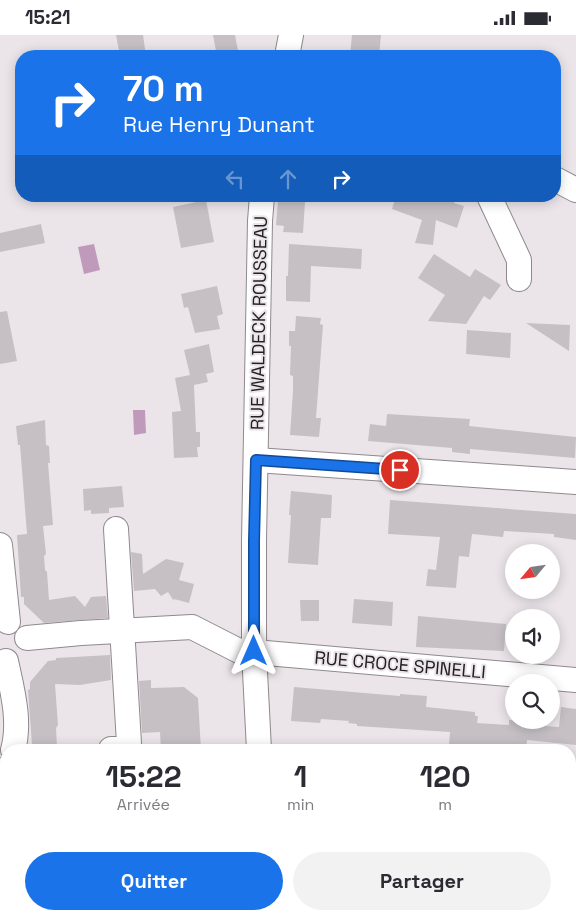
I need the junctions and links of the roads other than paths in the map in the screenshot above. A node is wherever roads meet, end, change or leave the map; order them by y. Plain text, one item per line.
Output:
1 (291, 35) edge
2 (287, 50) edge
3 (561, 182) edge
4 (576, 190) edge
5 (262, 202) edge
6 (492, 202) edge
7 (520, 279) dead end
8 (256, 460) junction
9 (576, 482) edge
10 (116, 529) dead end
11 (0, 545) edge
12 (4, 623) edge
13 (122, 631) junction
14 (27, 638) junction
15 (254, 651) junction
16 (3, 660) edge
17 (576, 680) edge
18 (15, 744) edge
19 (128, 744) edge
20 (259, 744) edge

1 - 2 street
3 - 4 street
5 - 8 street, RUE WALDECK ROUSSEAU
6 - 7 street
8 - 9 street
8 - 15 street, RUE WALDECK ROUSSEAU
10 - 13 street
11 - 12 street
12 - 14 street
13 - 14 street, RUE CROCE SPINELLI
13 - 15 street, RUE CROCE SPINELLI
13 - 19 street
14 - 16 street
15 - 17 street, RUE CROCE SPINELLI
15 - 20 street, RUE WALDECK ROUSSEAU
16 - 18 street

